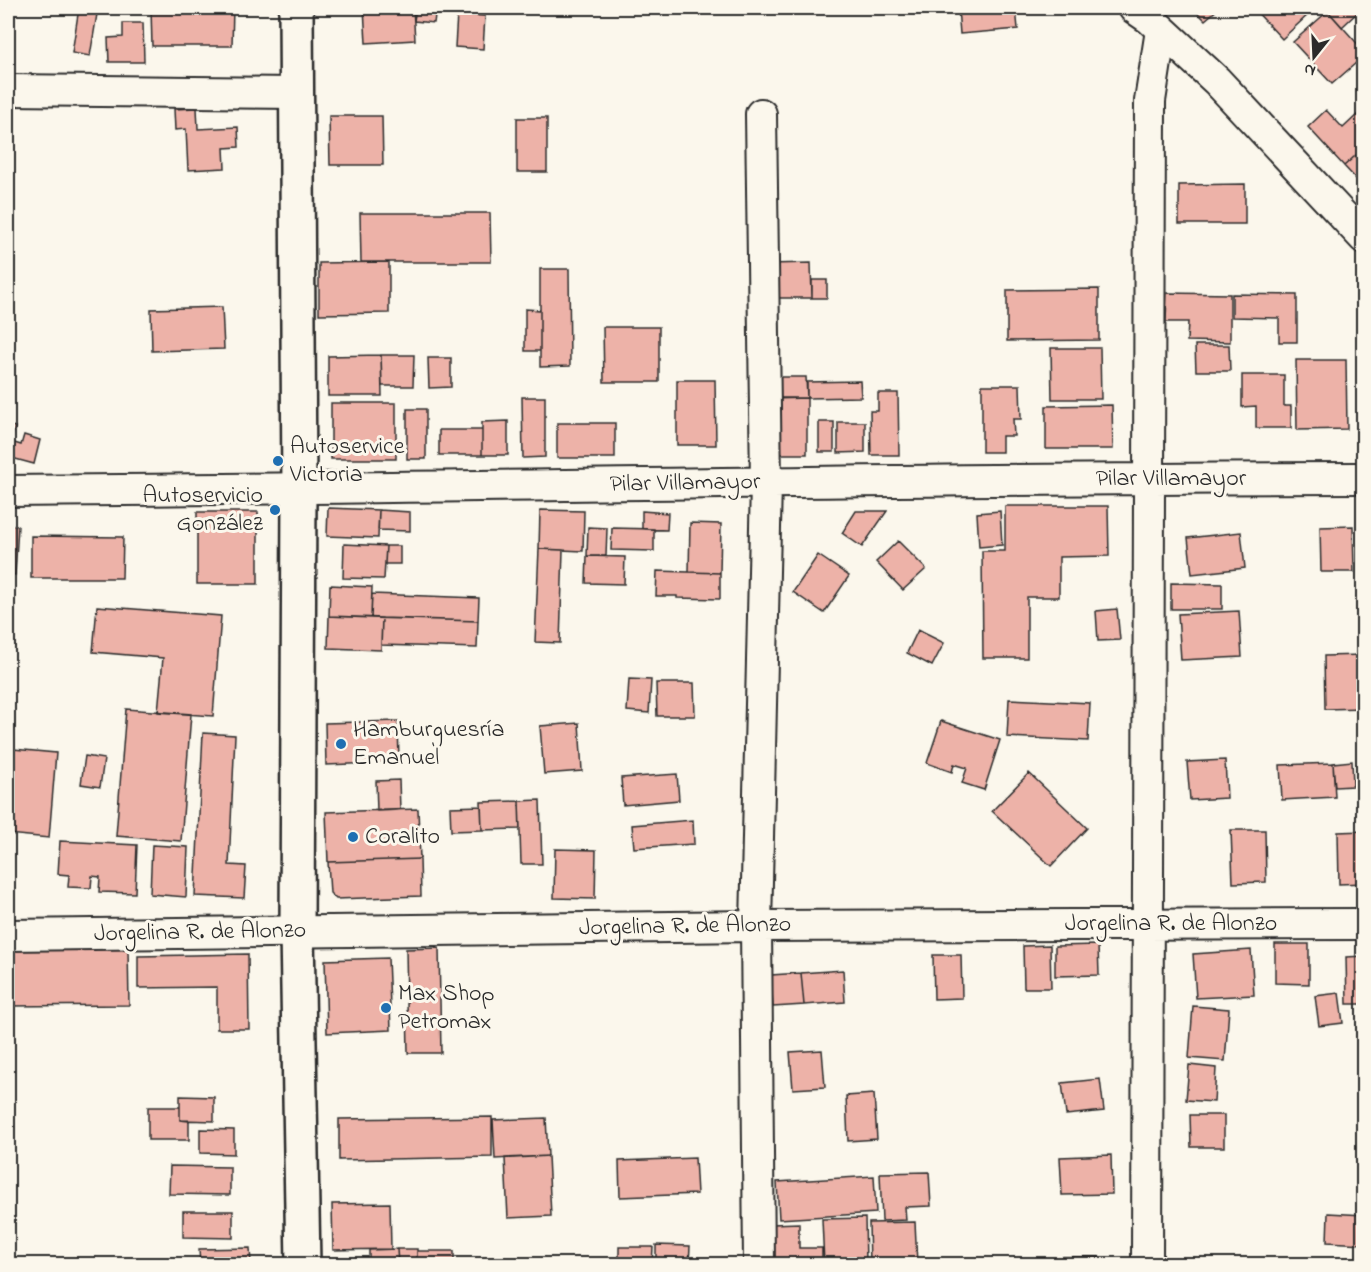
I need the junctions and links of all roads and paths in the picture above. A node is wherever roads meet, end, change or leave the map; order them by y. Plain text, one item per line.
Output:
1 (296, 8) edge
2 (1134, 8) edge
3 (1161, 30) junction
4 (8, 90) edge
5 (297, 93) junction
6 (761, 114) dead end
7 (1364, 238) edge
8 (1149, 478) junction
9 (1364, 478) edge
10 (766, 483) junction
11 (299, 489) junction
12 (8, 491) edge
13 (1148, 924) junction
14 (1364, 924) edge
15 (756, 926) junction
16 (297, 932) junction
17 (8, 935) edge
18 (303, 1264) edge
19 (759, 1264) edge
20 (1147, 1264) edge

1 - 5 main road
2 - 3 street
3 - 7 street
3 - 8 street
4 - 5 street
5 - 11 main road
6 - 10 street
8 - 9 street, Pilar Villamayor
8 - 10 street, Pilar Villamayor
8 - 13 street
10 - 11 street, Pilar Villamayor
10 - 15 street
11 - 12 street, Pilar Villamayor
11 - 16 main road
13 - 14 street, Jorgelina R. de Alonzo
13 - 15 street, Jorgelina R. de Alonzo
13 - 20 street
15 - 16 street, Jorgelina R. de Alonzo
15 - 19 street
16 - 17 street, Jorgelina R. de Alonzo
16 - 18 main road

